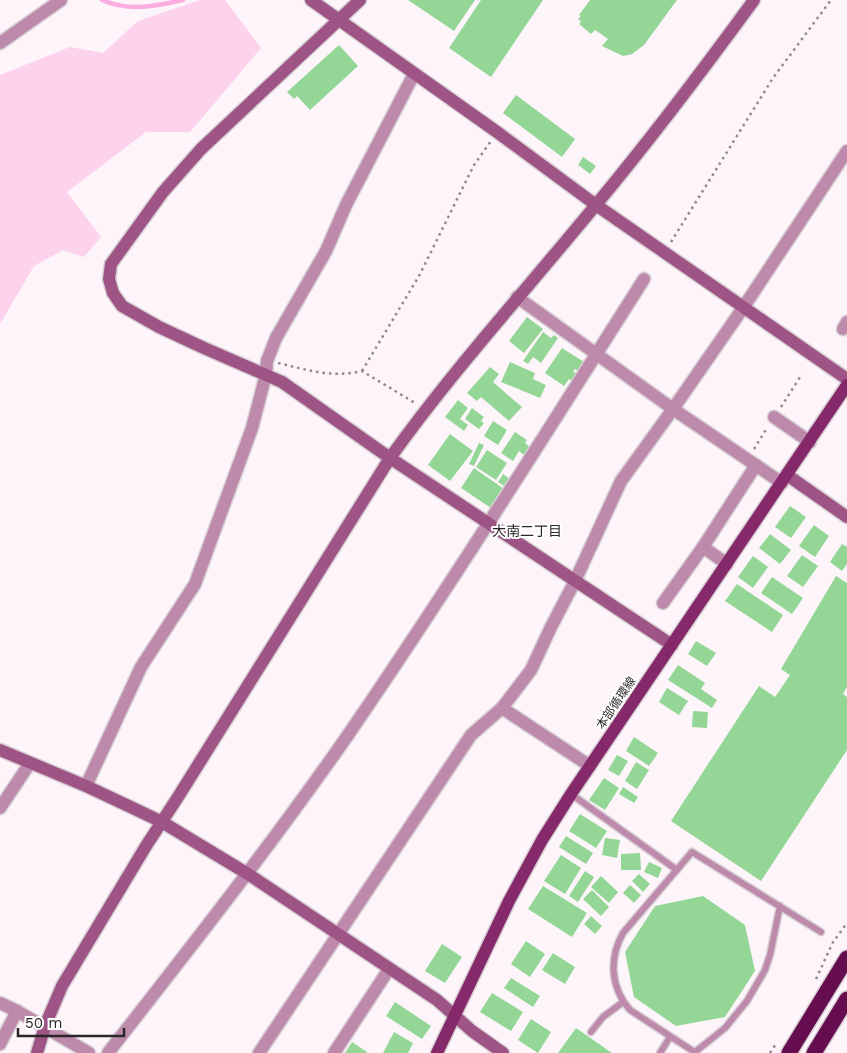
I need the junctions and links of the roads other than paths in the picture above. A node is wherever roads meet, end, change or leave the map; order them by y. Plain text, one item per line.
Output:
1 (311, 0) edge
2 (360, 0) edge
3 (754, 0) edge
4 (58, 1) edge
5 (339, 20) junction
6 (0, 43) edge
7 (414, 74) junction
8 (847, 151) edge
9 (596, 205) junction
10 (644, 279) dead end
11 (517, 297) junction
12 (743, 308) junction
13 (597, 354) junction
14 (266, 374) junction
15 (847, 379) edge
16 (847, 385) edge
17 (673, 409) junction
18 (774, 417) dead end
19 (810, 442) junction
20 (390, 458) junction
21 (756, 465) junction
22 (784, 479) junction
23 (847, 517) edge
24 (488, 523) junction
25 (703, 547) junction
26 (727, 564) junction
27 (575, 581) junction
28 (663, 603) dead end
29 (672, 645) junction
30 (502, 708) junction
31 (0, 750) edge
32 (30, 763) junction
33 (590, 766) junction
34 (86, 786) junction
35 (571, 794) junction
36 (0, 808) edge
37 (162, 822) junction
38 (677, 870) junction
39 (248, 874) junction
40 (780, 906) junction
41 (821, 932) dead end
42 (338, 933) junction
43 (847, 958) edge
44 (389, 969) junction
45 (847, 999) edge
46 (623, 1002) junction
47 (0, 1003) edge
48 (17, 1011) junction
49 (454, 1016) junction
50 (45, 1026) junction
51 (591, 1032) dead end
52 (670, 1037) junction
53 (0, 1044) edge
54 (37, 1053) edge
55 (89, 1053) edge
56 (108, 1053) edge
57 (259, 1053) edge
58 (334, 1053) edge
59 (437, 1053) edge
60 (503, 1053) edge
61 (660, 1053) edge
62 (695, 1053) edge
63 (789, 1053) edge
64 (814, 1053) edge

1 - 5 street
2 - 5 street
3 - 9 street
4 - 6 street
5 - 7 street
5 - 14 street
7 - 9 street
7 - 14 street
8 - 12 street
9 - 11 street
9 - 12 street
10 - 13 street
11 - 13 street
11 - 20 street
12 - 15 street
12 - 17 street
13 - 17 street
13 - 24 street
14 - 20 street
14 - 34 street
16 - 19 main road, 本部循環線
17 - 21 street
17 - 27 street
18 - 19 street
19 - 22 main road, 本部循環線
20 - 24 street
20 - 37 street
21 - 22 street
21 - 25 street
22 - 23 street
22 - 26 main road, 本部循環線
24 - 27 street
24 - 39 street
25 - 26 street
25 - 28 street
26 - 29 main road, 本部循環線
27 - 29 street
27 - 30 street
29 - 33 main road, 本部循環線
30 - 33 street
30 - 42 street
31 - 32 street
32 - 34 street
32 - 36 street
33 - 35 main road, 本部循環線
34 - 37 street
35 - 38 lane
35 - 49 main road, 本部循環線
37 - 39 street
37 - 50 street
38 - 40 lane
38 - 46 lane
39 - 42 street
39 - 56 street
40 - 41 lane
40 - 62 lane
42 - 44 street
42 - 57 street
43 - 63 highway
44 - 49 street
44 - 58 street
45 - 64 highway
46 - 51 lane
46 - 52 lane
47 - 48 street
48 - 50 street
48 - 53 street
49 - 59 main road, 本部循環線
49 - 60 street
50 - 54 street
50 - 55 street
52 - 61 lane
52 - 62 lane

